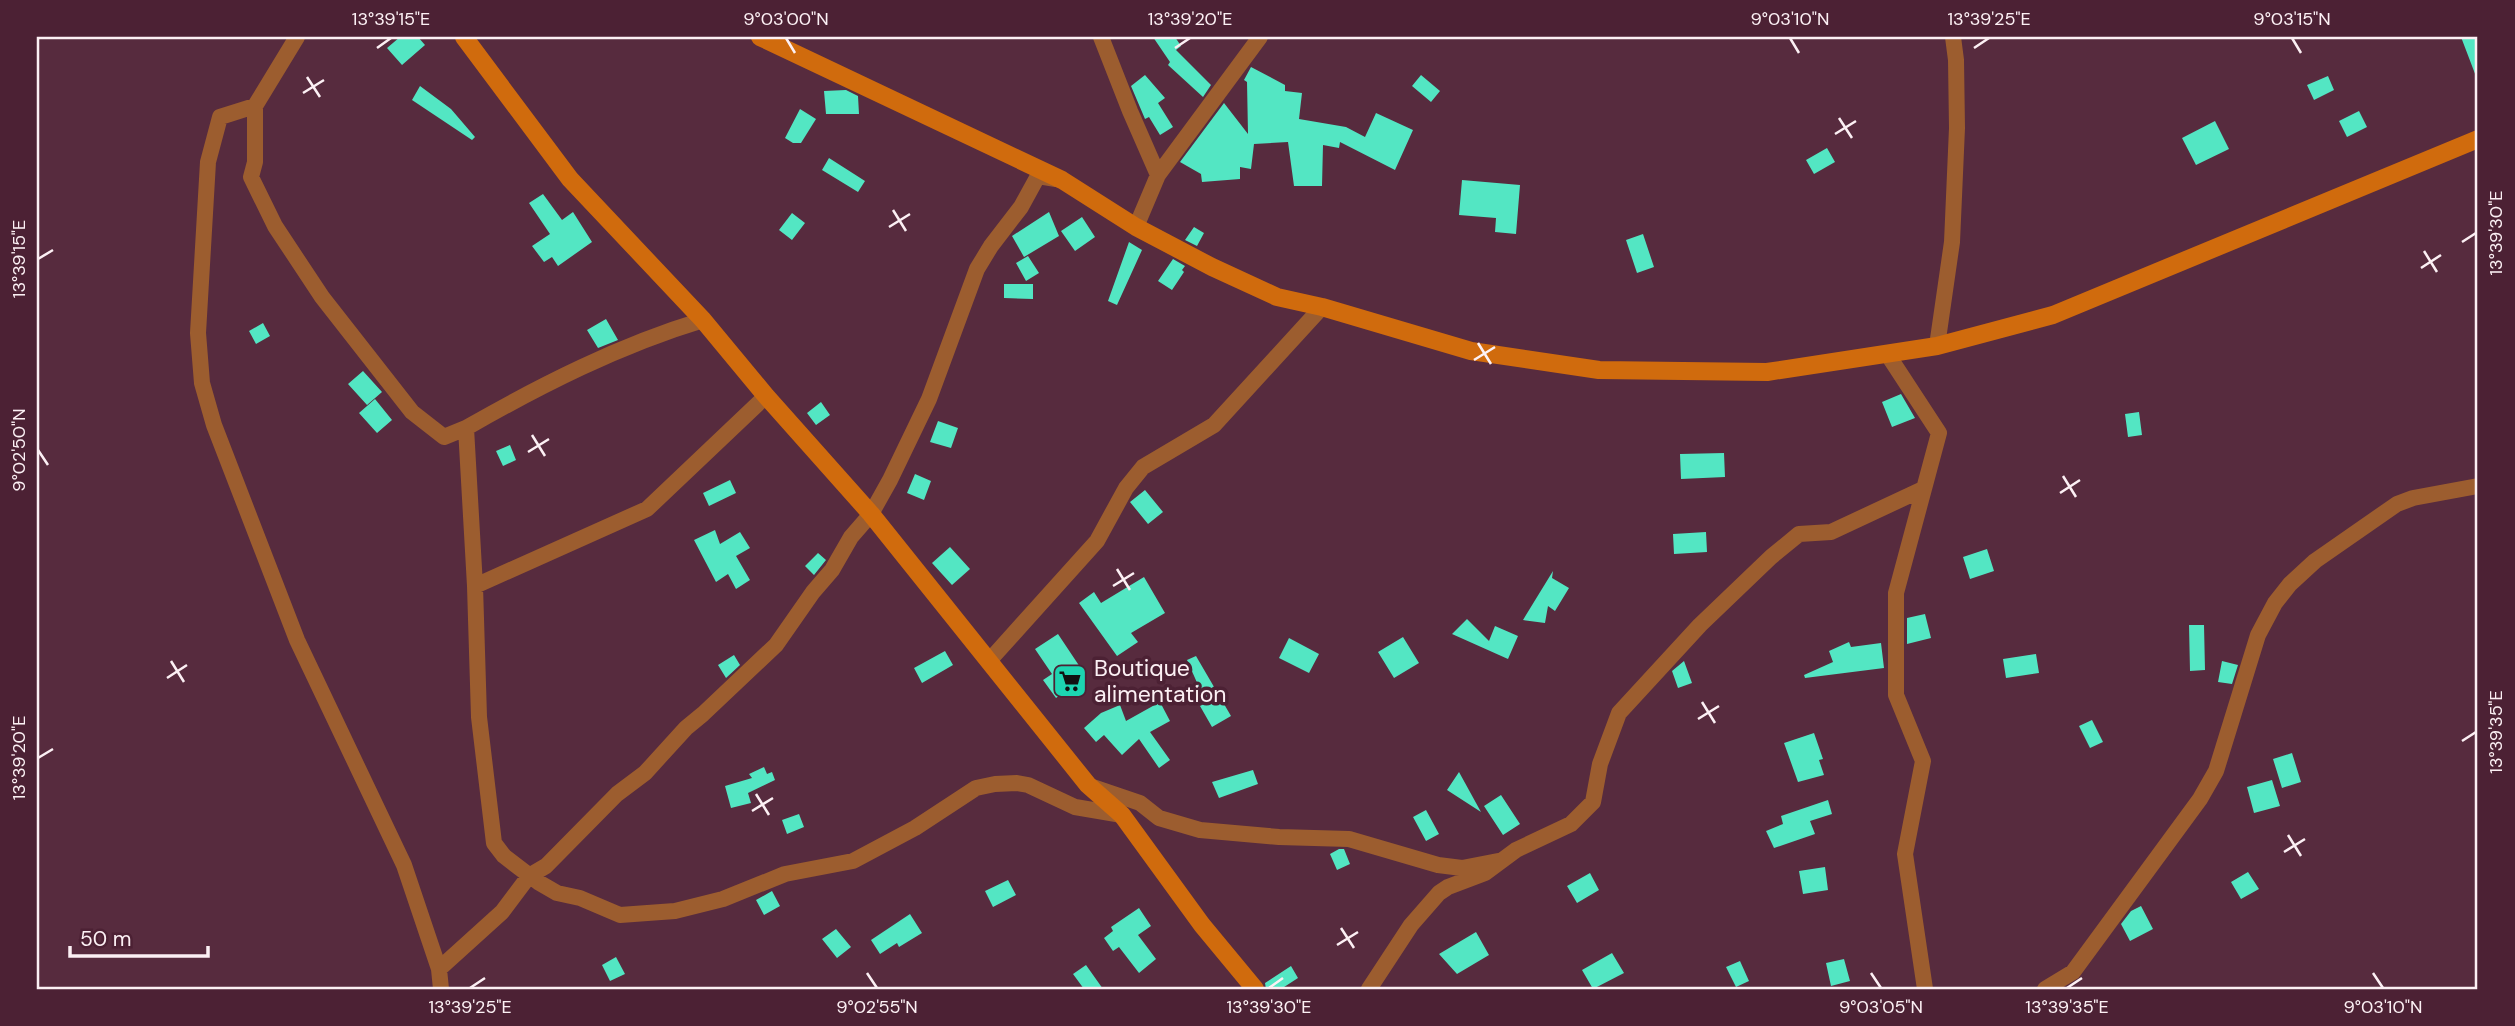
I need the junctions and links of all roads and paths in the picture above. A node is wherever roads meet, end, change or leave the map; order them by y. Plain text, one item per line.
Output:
1 (298, 37) edge
2 (464, 37) edge
3 (760, 37) edge
4 (1101, 37) edge
5 (1260, 37) edge
6 (1953, 37) edge
7 (255, 106) junction
8 (2478, 139) edge
9 (1158, 175) junction
10 (1062, 180) junction
11 (1136, 227) junction
12 (1322, 307) junction
13 (703, 320) junction
14 (1937, 346) junction
15 (1888, 355) junction
16 (766, 396) junction
17 (466, 428) junction
18 (2478, 486) edge
19 (1923, 489) junction
20 (871, 514) junction
21 (475, 586) junction
22 (986, 658) junction
23 (1088, 785) junction
24 (1122, 815) junction
25 (1502, 860) junction
26 (528, 876) junction
27 (439, 969) junction
28 (441, 989) edge
29 (1255, 989) edge
30 (1369, 989) edge
31 (1925, 989) edge
32 (2045, 989) edge

1 - 7 street
2 - 13 main road
3 - 10 main road
4 - 9 street
5 - 9 street
6 - 14 street
7 - 17 street
7 - 27 street
8 - 14 main road
9 - 11 street
10 - 11 main road
10 - 20 street
11 - 12 main road
12 - 15 main road
12 - 22 street
13 - 16 main road
13 - 17 street
14 - 15 main road
15 - 19 street
16 - 20 main road
16 - 21 street
17 - 21 street
18 - 32 street
19 - 25 street
19 - 31 street
20 - 22 main road
20 - 26 street
21 - 26 street
22 - 23 main road
23 - 24 main road
23 - 25 street
24 - 26 street
24 - 29 main road
25 - 30 street
26 - 27 street
27 - 28 street

